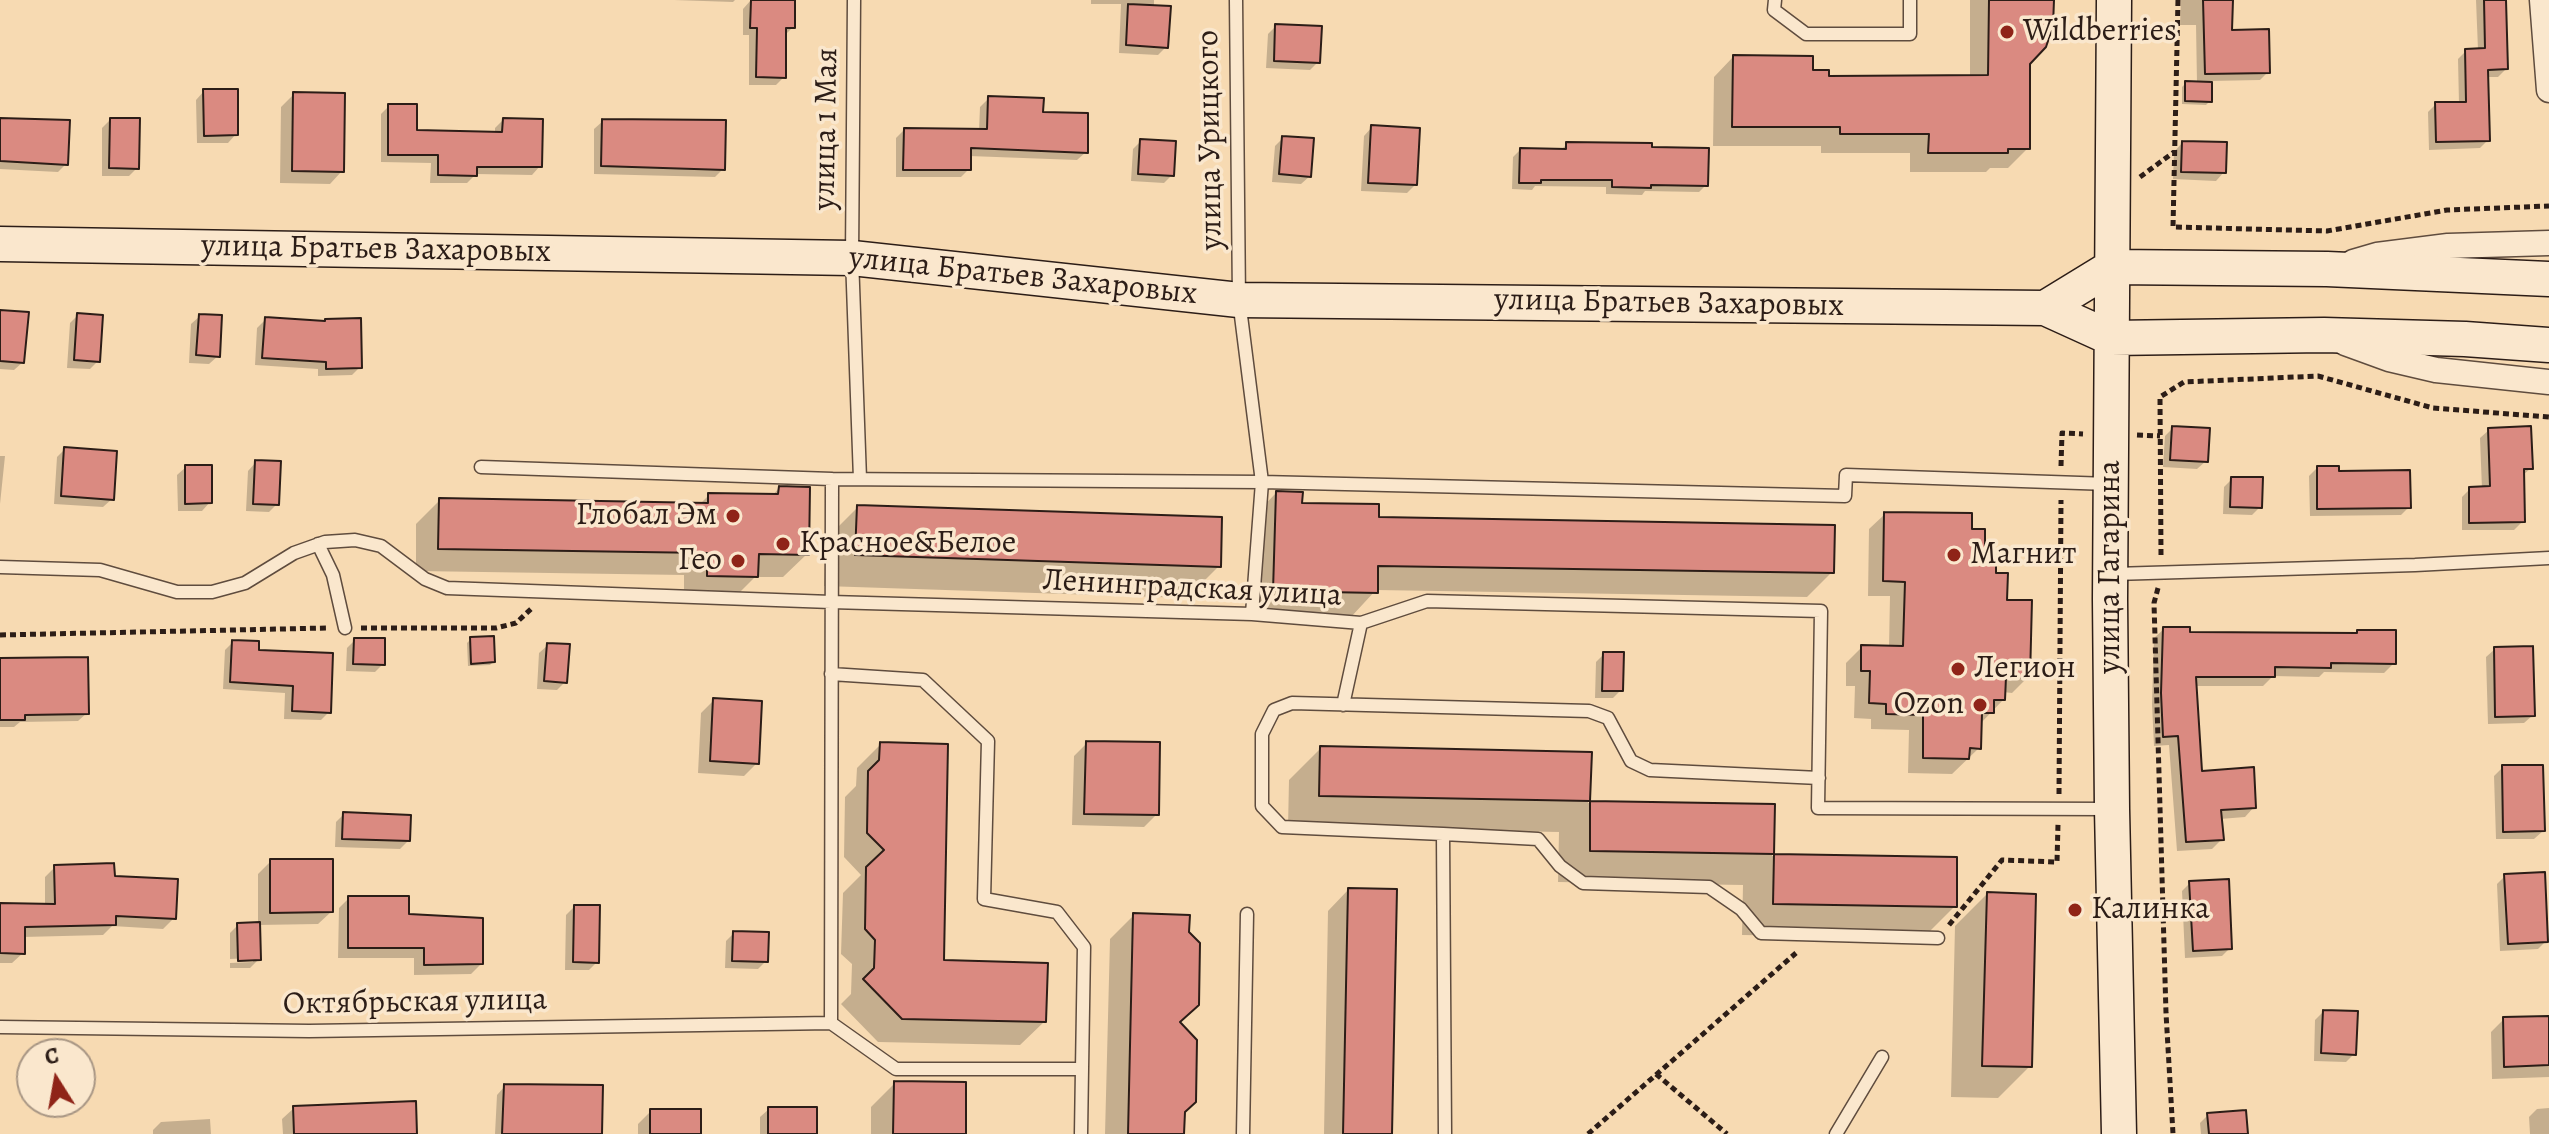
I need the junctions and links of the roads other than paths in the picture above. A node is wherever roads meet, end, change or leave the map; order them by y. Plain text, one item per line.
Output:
1 (854, 0) edge
2 (1236, 0) edge
3 (1775, 0) edge
4 (1910, 0) edge
5 (2114, 0) edge
6 (2542, 0) edge
7 (2549, 90) edge
8 (2549, 243) edge
9 (0, 244) edge
10 (852, 258) junction
11 (2112, 267) junction
12 (2327, 269) junction
13 (2549, 279) edge
14 (1239, 300) junction
15 (2045, 308) junction
16 (2324, 335) junction
17 (2111, 338) junction
18 (2549, 345) edge
19 (2549, 382) edge
20 (481, 467) dead end
21 (832, 479) junction
22 (860, 479) junction
23 (1262, 482) junction
24 (2110, 484) junction
25 (318, 544) junction
26 (2549, 558) edge
27 (0, 567) edge
28 (2111, 574) junction
29 (831, 602) junction
30 (1252, 614) junction
31 (1361, 623) junction
32 (345, 628) road end
33 (831, 674) junction
34 (1343, 705) junction
35 (1819, 778) junction
36 (2112, 809) junction
37 (1443, 834) junction
38 (1247, 914) dead end
39 (1938, 938) road end
40 (831, 1023) junction
41 (0, 1027) edge
42 (1882, 1057) dead end
43 (1082, 1069) junction
44 (1081, 1134) edge
45 (1243, 1134) edge
46 (1445, 1134) edge
47 (1836, 1134) edge
48 (2119, 1134) edge

1 - 10 lane, улица 1 Мая
2 - 14 lane, улица Урицкого
3 - 4 lane
5 - 11 main road, улица Гагарина
6 - 7 street
8 - 12 street
9 - 10 main road, улица Братьев Захаровых
10 - 14 main road, улица Братьев Захаровых
10 - 22 lane, улица 1 Мая
11 - 12 main road
11 - 15 main road
11 - 17 main road, улица Гагарина
12 - 13 main road
14 - 15 main road, улица Братьев Захаровых
14 - 23 lane, улица Урицкого
15 - 17 main road, улица Братьев Захаровых
16 - 17 main road
16 - 18 main road
16 - 19 street
17 - 24 main road, улица Гагарина
20 - 21 lane
21 - 22 lane
21 - 29 lane
22 - 23 lane
23 - 24 lane
23 - 30 lane, улица Урицкого
24 - 28 main road, улица Гагарина
25 - 27 lane, Ленинградская улица
25 - 29 lane, Ленинградская улица
25 - 32 lane
26 - 28 lane
28 - 36 main road, улица Гагарина
29 - 30 lane, Ленинградская улица
29 - 33 lane
30 - 31 lane, Ленинградская улица
31 - 34 lane
31 - 35 lane, Ленинградская улица
33 - 40 lane
33 - 43 lane
34 - 35 lane
34 - 37 lane
35 - 36 lane, Ленинградская улица
36 - 48 main road, улица Гагарина
37 - 39 lane
37 - 46 lane
38 - 45 lane
40 - 41 lane, Октябрьская улица
40 - 43 lane
42 - 47 lane
43 - 44 lane

